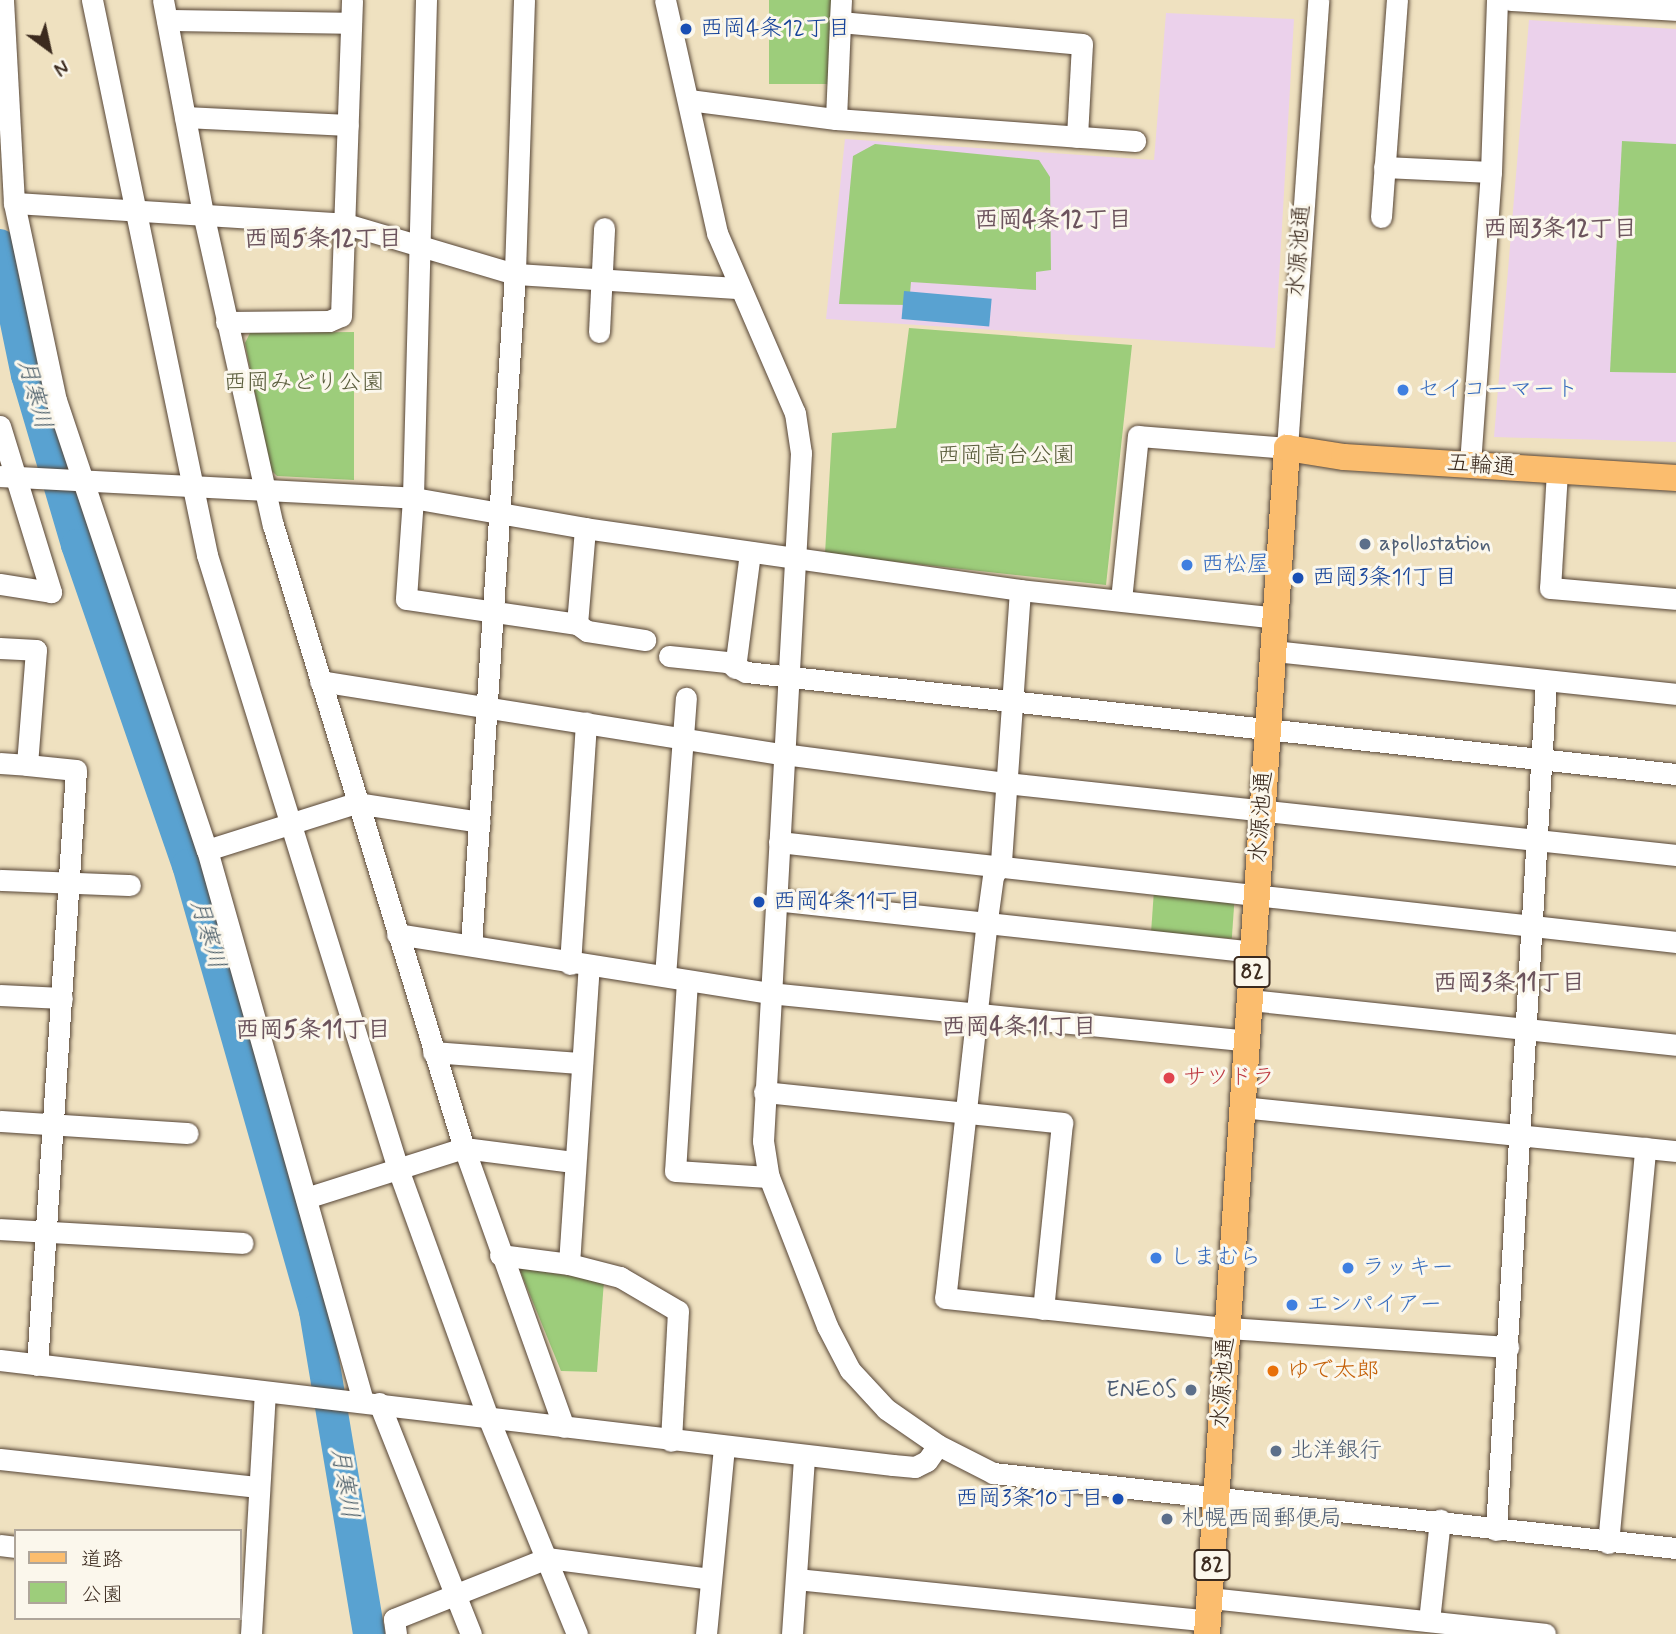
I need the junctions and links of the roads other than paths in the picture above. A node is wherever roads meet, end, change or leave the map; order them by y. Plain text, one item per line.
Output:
1 (3, 0) edge
2 (92, 0) edge
3 (352, 0) edge
4 (426, 0) edge
5 (524, 0) edge
6 (665, 0) edge
7 (841, 0) edge
8 (1318, 0) edge
9 (1397, 0) edge
10 (1497, 0) edge
11 (1510, 0) edge
12 (1516, 0) edge
13 (165, 10) edge
14 (1676, 10) edge
15 (840, 22) junction
16 (351, 23) junction
17 (689, 100) junction
18 (185, 117) junction
19 (836, 119) junction
20 (348, 125) junction
21 (1077, 137) junction
22 (1135, 141) dead end
23 (1384, 167) junction
24 (1491, 173) junction
25 (14, 203) junction
26 (132, 211) junction
27 (203, 214) junction
28 (1381, 217) dead end
29 (346, 224) junction
30 (604, 228) dead end
31 (419, 245) junction
32 (515, 274) junction
33 (602, 279) junction
34 (738, 288) junction
35 (226, 322) junction
36 (599, 332) dead end
37 (0, 426) edge
38 (1287, 448) junction
39 (1469, 464) junction
40 (1557, 471) junction
41 (14, 477) edge
42 (1676, 478) edge
43 (75, 480) junction
44 (190, 488) junction
45 (263, 488) junction
46 (413, 498) junction
47 (502, 514) junction
48 (585, 528) junction
49 (750, 552) junction
50 (796, 558) junction
51 (0, 584) edge
52 (1020, 590) junction
53 (1676, 598) edge
54 (1121, 600) junction
55 (494, 613) junction
56 (1276, 618) junction
57 (578, 624) junction
58 (645, 640) dead end
59 (0, 648) edge
60 (1274, 651) junction
61 (669, 656) dead end
62 (735, 668) junction
63 (789, 676) junction
64 (320, 681) junction
65 (1546, 682) junction
66 (1676, 694) edge
67 (686, 698) dead end
68 (1013, 699) junction
69 (489, 708) junction
70 (586, 723) junction
71 (1269, 726) junction
72 (683, 738) junction
73 (783, 754) junction
74 (1541, 758) junction
75 (0, 763) edge
76 (27, 765) junction
77 (1676, 774) edge
78 (1006, 783) junction
79 (356, 803) junction
80 (1263, 812) junction
81 (480, 822) junction
82 (289, 823) junction
83 (779, 842) junction
84 (1536, 842) junction
85 (207, 850) junction
86 (1676, 855) edge
87 (1001, 864) junction
88 (0, 880) edge
89 (67, 883) junction
90 (130, 885) dead end
91 (1257, 896) junction
92 (775, 900) junction
93 (987, 920) junction
94 (1532, 930) junction
95 (397, 934) junction
96 (1676, 943) edge
97 (471, 946) junction
98 (1254, 951) junction
99 (579, 965) junction
100 (665, 976) junction
101 (687, 981) junction
102 (769, 993) junction
103 (0, 995) edge
104 (62, 998) junction
105 (1250, 1000) junction
106 (978, 1014) junction
107 (1528, 1030) junction
108 (1247, 1041) junction
109 (1676, 1045) edge
110 (433, 1052) junction
111 (579, 1063) junction
112 (764, 1092) junction
113 (1242, 1107) junction
114 (967, 1112) junction
115 (0, 1121) edge
116 (54, 1123) junction
117 (188, 1133) dead end
118 (1522, 1136) junction
119 (464, 1148) junction
120 (1645, 1148) junction
121 (1676, 1150) edge
122 (573, 1162) junction
123 (398, 1168) junction
124 (769, 1177) junction
125 (306, 1198) junction
126 (0, 1229) edge
127 (46, 1231) junction
128 (243, 1243) dead end
129 (500, 1255) junction
130 (569, 1264) junction
131 (1043, 1309) junction
132 (1228, 1328) junction
133 (1508, 1348) junction
134 (0, 1360) edge
135 (37, 1365) junction
136 (265, 1392) junction
137 (363, 1401) junction
138 (488, 1418) junction
139 (564, 1427) junction
140 (671, 1441) junction
141 (938, 1445) junction
142 (724, 1448) junction
143 (804, 1457) junction
144 (0, 1460) edge
145 (258, 1487) junction
146 (1217, 1496) junction
147 (1440, 1520) junction
148 (1496, 1530) junction
149 (1608, 1543) junction
150 (1676, 1548) edge
151 (547, 1558) junction
152 (246, 1573) edge
153 (710, 1578) junction
154 (797, 1579) junction
155 (454, 1592) junction
156 (1208, 1618) edge
157 (1429, 1621) junction
158 (251, 1634) edge
159 (396, 1634) edge
160 (471, 1634) edge
161 (577, 1634) edge
162 (706, 1634) edge
163 (792, 1634) edge
164 (1545, 1634) edge

1 - 25 street
2 - 26 street
3 - 16 street
4 - 31 street
5 - 32 street
6 - 17 street
7 - 15 street
8 - 38 street, 水源池通
9 - 23 street
10 - 24 street
11 - 12 street
12 - 14 street
13 - 16 street
13 - 18 street
15 - 19 street
15 - 21 street
16 - 20 street
17 - 19 street
17 - 34 street
18 - 20 street
18 - 27 street
19 - 21 street
20 - 29 street
21 - 22 street
23 - 24 street
23 - 28 street
24 - 39 street
25 - 26 street
25 - 43 street
26 - 27 street
26 - 44 street
27 - 29 street
27 - 35 street
29 - 31 street
29 - 35 street
30 - 33 street
31 - 32 street
31 - 46 street
32 - 33 street
32 - 47 street
33 - 34 street
33 - 36 street
34 - 50 street
35 - 45 street
37 - 41 street
38 - 39 main road, 五輪通
38 - 54 street
38 - 56 main road, 水源池通 / 82
39 - 40 main road, 五輪通
40 - 42 main road, 五輪通
40 - 53 street
41 - 43 street
41 - 51 street
43 - 44 street
43 - 85 street
44 - 45 street
44 - 82 street
45 - 46 street
45 - 64 street
46 - 47 street
46 - 55 street
47 - 48 street
47 - 55 street
48 - 49 street
48 - 57 street
49 - 50 street
49 - 62 street
50 - 52 street
50 - 63 street
52 - 54 street
52 - 68 street
54 - 56 street
55 - 57 street
55 - 69 street
56 - 60 main road, 水源池通 / 82
57 - 58 street
59 - 76 street
60 - 65 street
60 - 71 main road, 水源池通 / 82
61 - 62 street
62 - 63 street
63 - 68 street
63 - 73 street
64 - 69 street
64 - 79 street
65 - 66 street
65 - 74 street
67 - 72 street
68 - 71 street
68 - 78 street
69 - 70 street
69 - 81 street
70 - 72 street
70 - 99 street
71 - 74 street
71 - 80 main road, 水源池通 / 82
72 - 73 street
72 - 100 street
73 - 78 street
73 - 83 street
74 - 77 street
74 - 84 street
75 - 76 street
76 - 89 street
78 - 80 street
78 - 87 street
79 - 81 street
79 - 82 street
79 - 95 street
80 - 84 street
80 - 91 main road, 水源池通 / 82
81 - 97 street
82 - 85 street
82 - 123 street
83 - 87 street
83 - 92 street
84 - 86 street
84 - 94 street
85 - 125 street
87 - 91 street
87 - 93 street
88 - 89 street
89 - 90 street
89 - 104 street
91 - 94 street
91 - 98 main road, 水源池通 / 82
92 - 93 street
92 - 102 street
93 - 98 street
93 - 106 street
94 - 96 street
94 - 107 street
95 - 97 street
95 - 110 street
97 - 99 street
98 - 105 main road, 水源池通 / 82
99 - 100 street
99 - 111 street
100 - 101 street
101 - 102 street
101 - 124 street
102 - 106 street
102 - 112 street
103 - 104 street
104 - 116 street
105 - 107 street
105 - 108 main road, 水源池通 / 82
106 - 108 street
106 - 114 street
107 - 109 street
107 - 118 street
108 - 113 main road, 水源池通 / 82
110 - 111 street
110 - 119 street
111 - 122 street
112 - 114 street
112 - 124 street
113 - 118 street
113 - 132 main road, 水源池通 / 82
114 - 131 street
114 - 131 street
115 - 116 street
116 - 117 street
116 - 127 street
118 - 120 street
118 - 133 street
119 - 122 street
119 - 123 street
119 - 129 street
120 - 121 street
120 - 149 street
122 - 130 street
123 - 125 street
123 - 138 street
124 - 141 street
125 - 137 street
126 - 127 street
127 - 128 street
127 - 135 street
129 - 130 street
129 - 139 street
130 - 140 street
131 - 132 street
132 - 133 street
132 - 146 main road, 水源池通 / 82
133 - 148 street
134 - 135 street
135 - 136 street
136 - 137 street
136 - 145 street
137 - 138 street
137 - 155 street
138 - 139 street
138 - 151 street
139 - 140 street
140 - 142 street
141 - 143 street
141 - 146 street
142 - 143 street
142 - 153 street
143 - 154 street
144 - 145 street
145 - 152 street
146 - 147 street
146 - 156 main road, 水源池通 / 82
147 - 148 street
147 - 157 street
148 - 149 street
149 - 150 street
151 - 153 street
151 - 155 street
151 - 161 street
152 - 158 street
153 - 162 street
154 - 156 street
154 - 163 street
155 - 159 street
155 - 160 street
156 - 157 street
157 - 164 street

